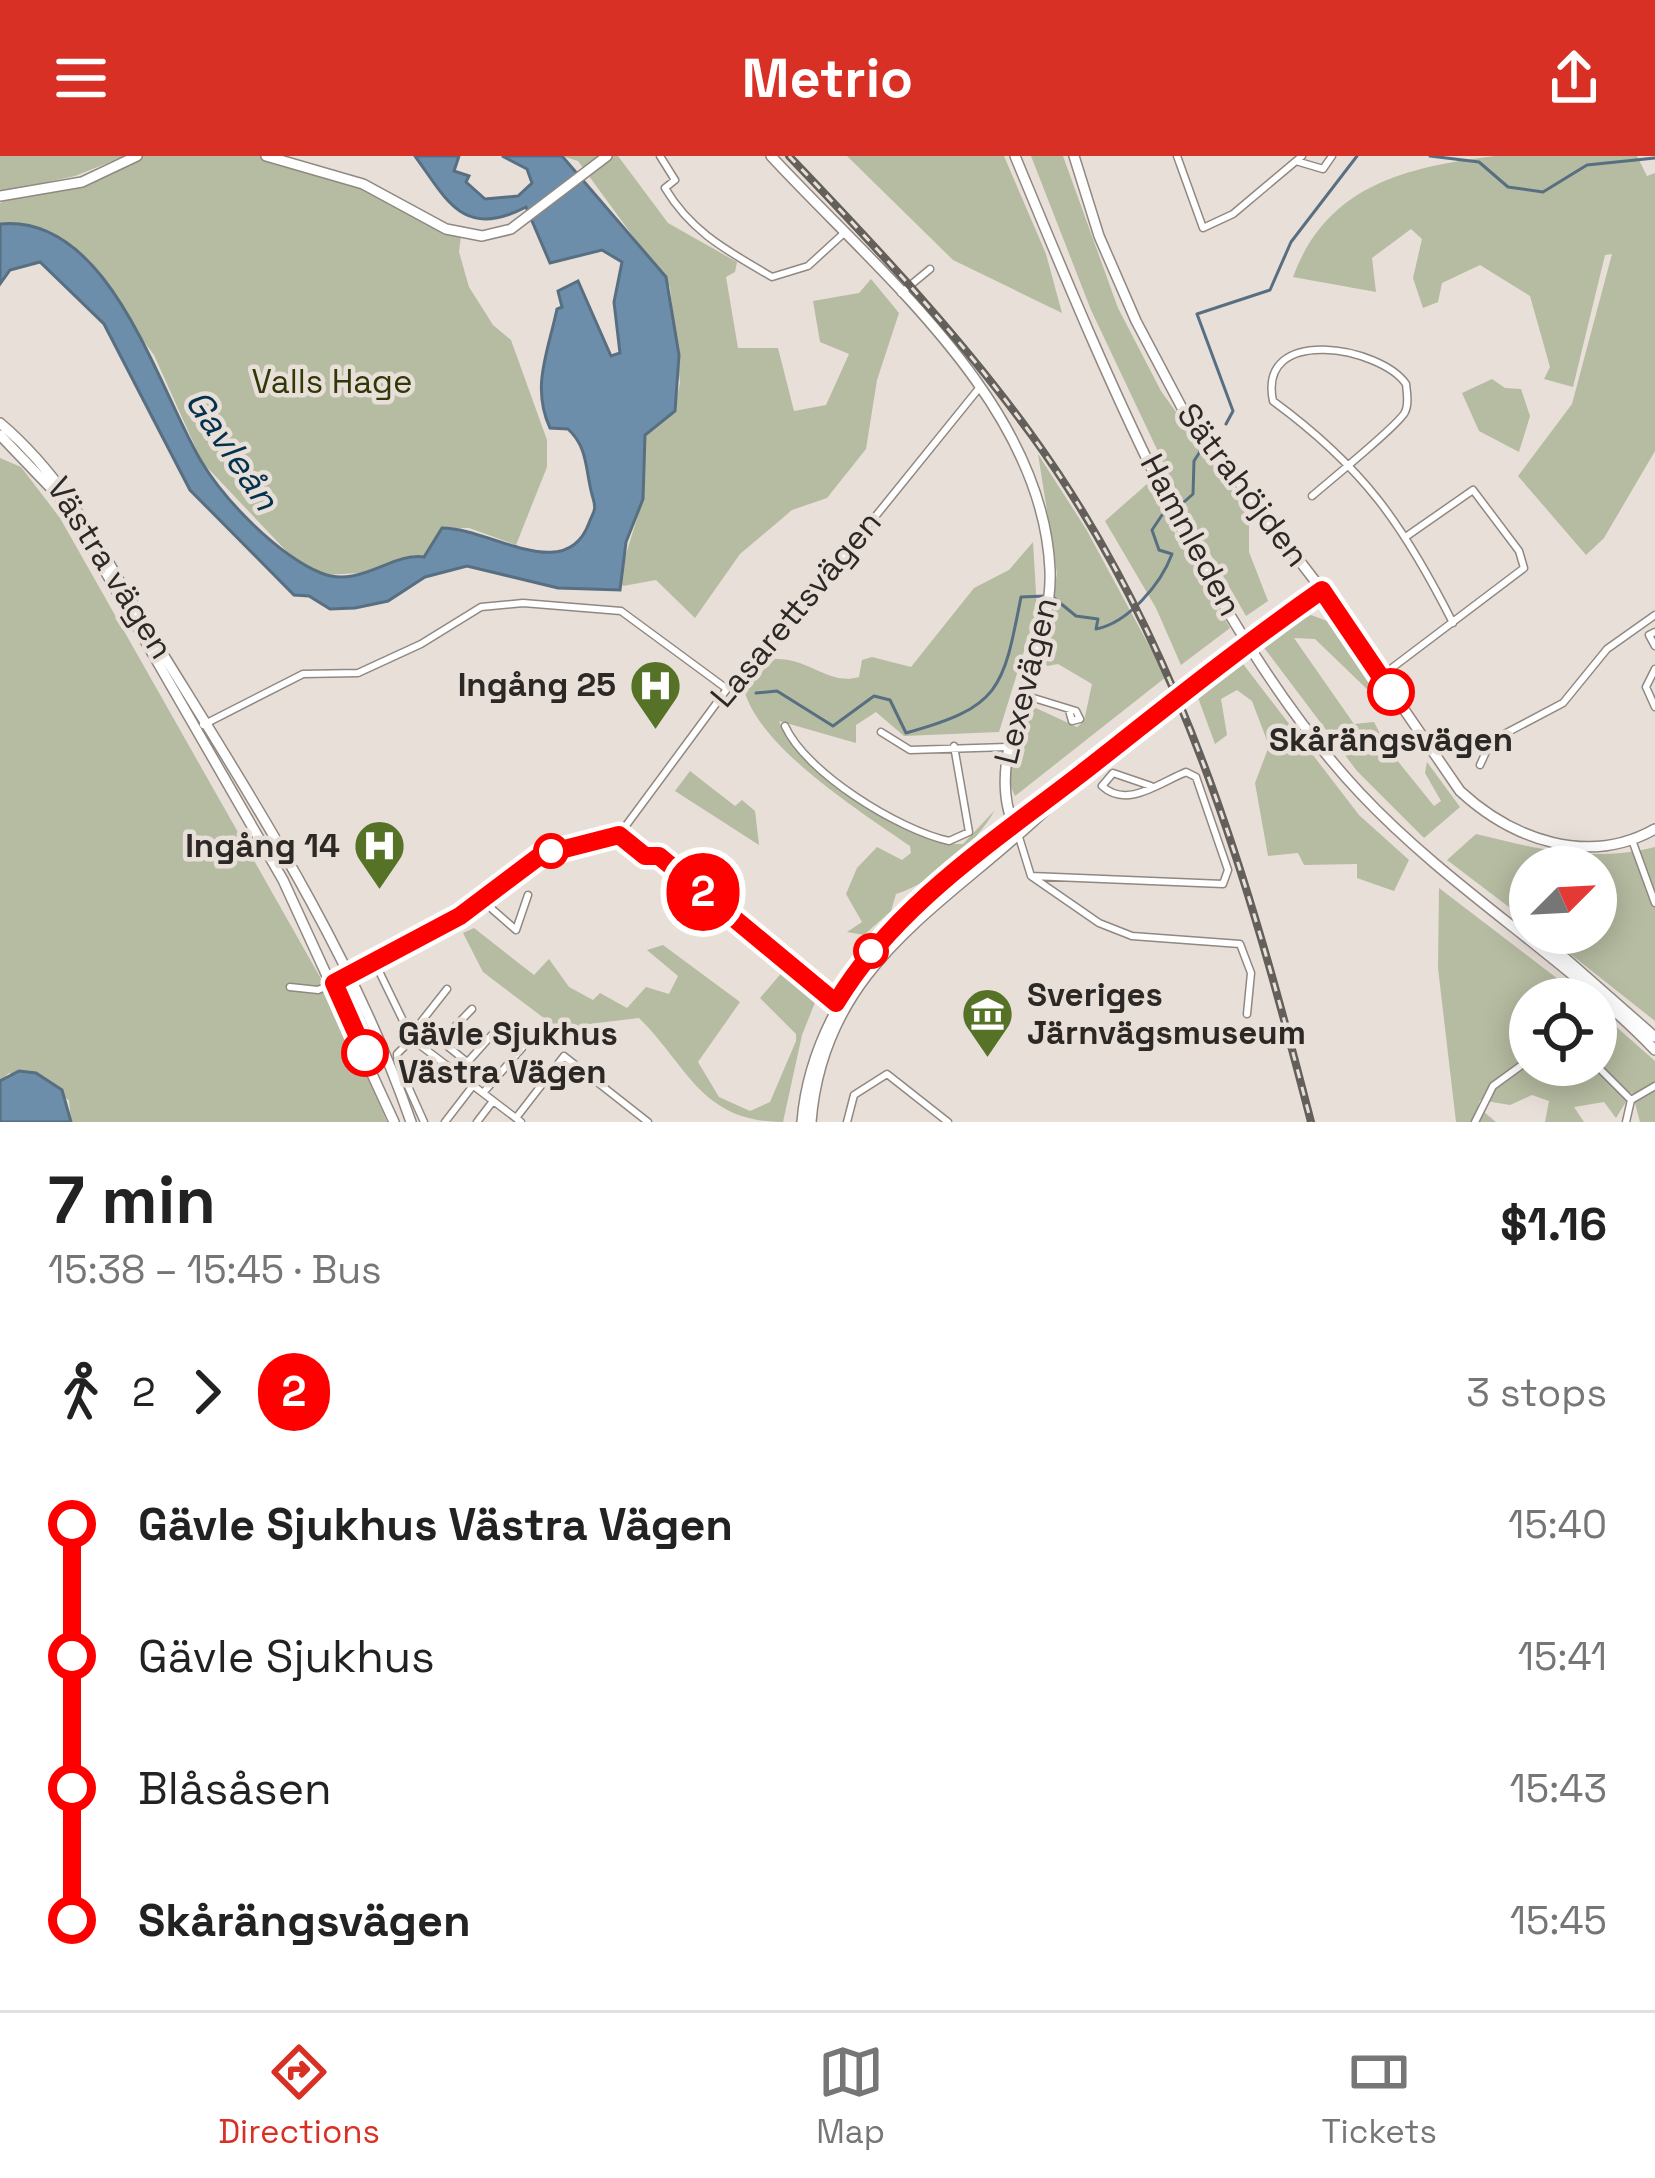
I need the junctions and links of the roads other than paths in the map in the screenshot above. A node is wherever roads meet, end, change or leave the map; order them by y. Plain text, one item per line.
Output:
1 (137, 156) edge
2 (266, 156) edge
3 (608, 156) edge
4 (660, 156) edge
5 (771, 156) edge
6 (1015, 156) edge
7 (1074, 156) edge
8 (1178, 156) edge
9 (1332, 156) edge
10 (1299, 159) edge
11 (0, 196) edge
12 (843, 234) junction
13 (930, 269) dead end
14 (900, 294) junction
15 (980, 387) junction
16 (2, 431) edge
17 (1349, 461) junction
18 (1312, 496) dead end
19 (1406, 536) junction
20 (1322, 590) junction
21 (1655, 616) edge
22 (1644, 622) junction
23 (1453, 623) junction
24 (1652, 634) edge
25 (1655, 646) edge
26 (1655, 669) edge
27 (1380, 676) junction
28 (728, 689) junction
29 (1027, 696) junction
30 (1655, 707) edge
31 (1069, 710) dead end
32 (206, 724) junction
33 (785, 726) dead end
34 (194, 730) junction
35 (881, 732) dead end
36 (954, 746) junction
37 (1008, 747) junction
38 (1480, 764) dead end
39 (1151, 786) junction
40 (1655, 829) edge
41 (1016, 830) junction
42 (619, 835) junction
43 (1632, 840) junction
44 (1031, 876) junction
45 (528, 895) dead end
46 (1655, 904) edge
47 (492, 909) dead end
48 (1495, 913) junction
49 (375, 963) junction
50 (349, 977) junction
51 (334, 983) junction
52 (290, 987) dead end
53 (447, 988) dead end
54 (839, 1005) junction
55 (472, 1009) dead end
56 (1247, 1014) dead end
57 (421, 1022) junction
58 (407, 1029) junction
59 (1655, 1036) edge
60 (412, 1039) junction
61 (441, 1041) junction
62 (1655, 1050) edge
63 (467, 1062) junction
64 (457, 1074) junction
65 (1509, 1074) edge
66 (473, 1085) junction
67 (1655, 1085) edge
68 (1617, 1086) edge
69 (483, 1093) junction
70 (493, 1100) junction
71 (1631, 1100) junction
72 (519, 1120) edge
73 (394, 1122) edge
74 (411, 1122) edge
75 (424, 1122) edge
76 (445, 1122) edge
77 (477, 1122) edge
78 (648, 1122) edge
79 (802, 1122) edge
80 (811, 1122) edge
81 (847, 1122) edge
82 (948, 1122) edge
83 (1475, 1122) edge
84 (1626, 1122) edge

1 - 11 street
2 - 3 street
4 - 12 street
5 - 12 street, Lexevägen
6 - 48 street, Hamnleden
7 - 20 street, Sätrahöjden
8 - 10 street
9 - 10 street
12 - 14 street, Lexevägen
13 - 14 street
14 - 15 street, Lexevägen
15 - 28 street, Lasarettsvägen
15 - 29 street, Lexevägen
16 - 32 street, Västra vägen
16 - 34 street, Västra vägen
17 - 17 street
17 - 18 street
17 - 19 street
19 - 23 street
19 - 23 street
20 - 27 street, Sätrahöjden
20 - 41 street, bridge
21 - 22 street
22 - 24 street
22 - 38 street
23 - 27 street
24 - 25 street
26 - 30 street
27 - 43 street, Sätrahöjden
28 - 32 street
28 - 42 street, Lasarettsvägen
29 - 31 street
29 - 37 street, Lexevägen
32 - 34 street
32 - 50 street, Västra vägen
33 - 36 street
34 - 51 street, Västra vägen
35 - 36 street
36 - 37 street
37 - 41 street, Lexevägen
39 - 39 street
39 - 44 street
40 - 43 street, Sätrahöjden
41 - 44 street
41 - 54 street
42 - 49 street
42 - 54 street
43 - 46 street
44 - 56 street
45 - 47 street
48 - 59 street, Hamnleden
48 - 62 street, Hamnleden
49 - 50 street
49 - 58 street
50 - 51 street
50 - 74 street, Västra vägen
51 - 52 street
51 - 73 street, Västra vägen
53 - 57 street
54 - 79 street
54 - 80 street
55 - 61 street
57 - 58 street
57 - 61 street
58 - 60 street
60 - 64 street
60 - 75 street
61 - 63 street
63 - 64 street
63 - 69 street
64 - 66 street
65 - 83 street
66 - 69 street
66 - 76 street
67 - 71 street
68 - 71 street
69 - 70 street
70 - 72 street
70 - 77 street
71 - 84 street
72 - 78 street
81 - 82 street

